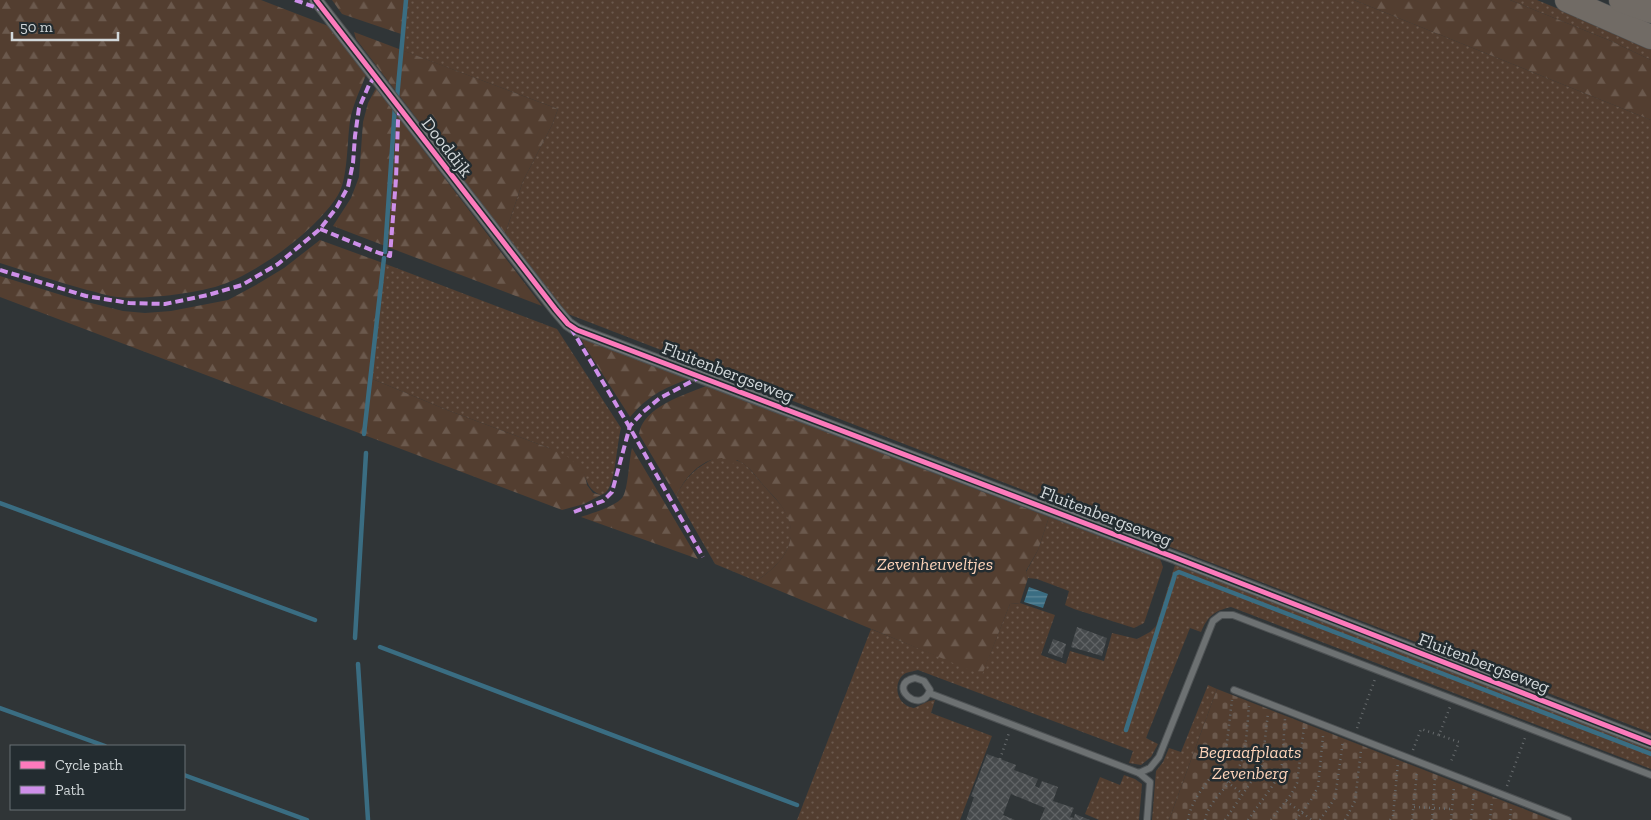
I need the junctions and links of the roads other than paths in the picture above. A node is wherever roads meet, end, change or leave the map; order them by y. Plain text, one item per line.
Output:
1 (316, 0) edge
2 (1567, 0) edge
3 (1621, 0) edge
4 (1651, 11) edge
5 (1651, 37) edge
6 (556, 310) joint
7 (1234, 690) road end
8 (930, 693) dead end
9 (1651, 743) edge
10 (1139, 773) junction
11 (1651, 775) edge
12 (1147, 820) edge
13 (1568, 820) edge

1 - 6 street, Dooddijk
2 - 5 highway
3 - 4 highway
6 - 9 street, Fluitenbergseweg
7 - 13 lane
8 - 10 lane
10 - 11 lane
10 - 12 lane

